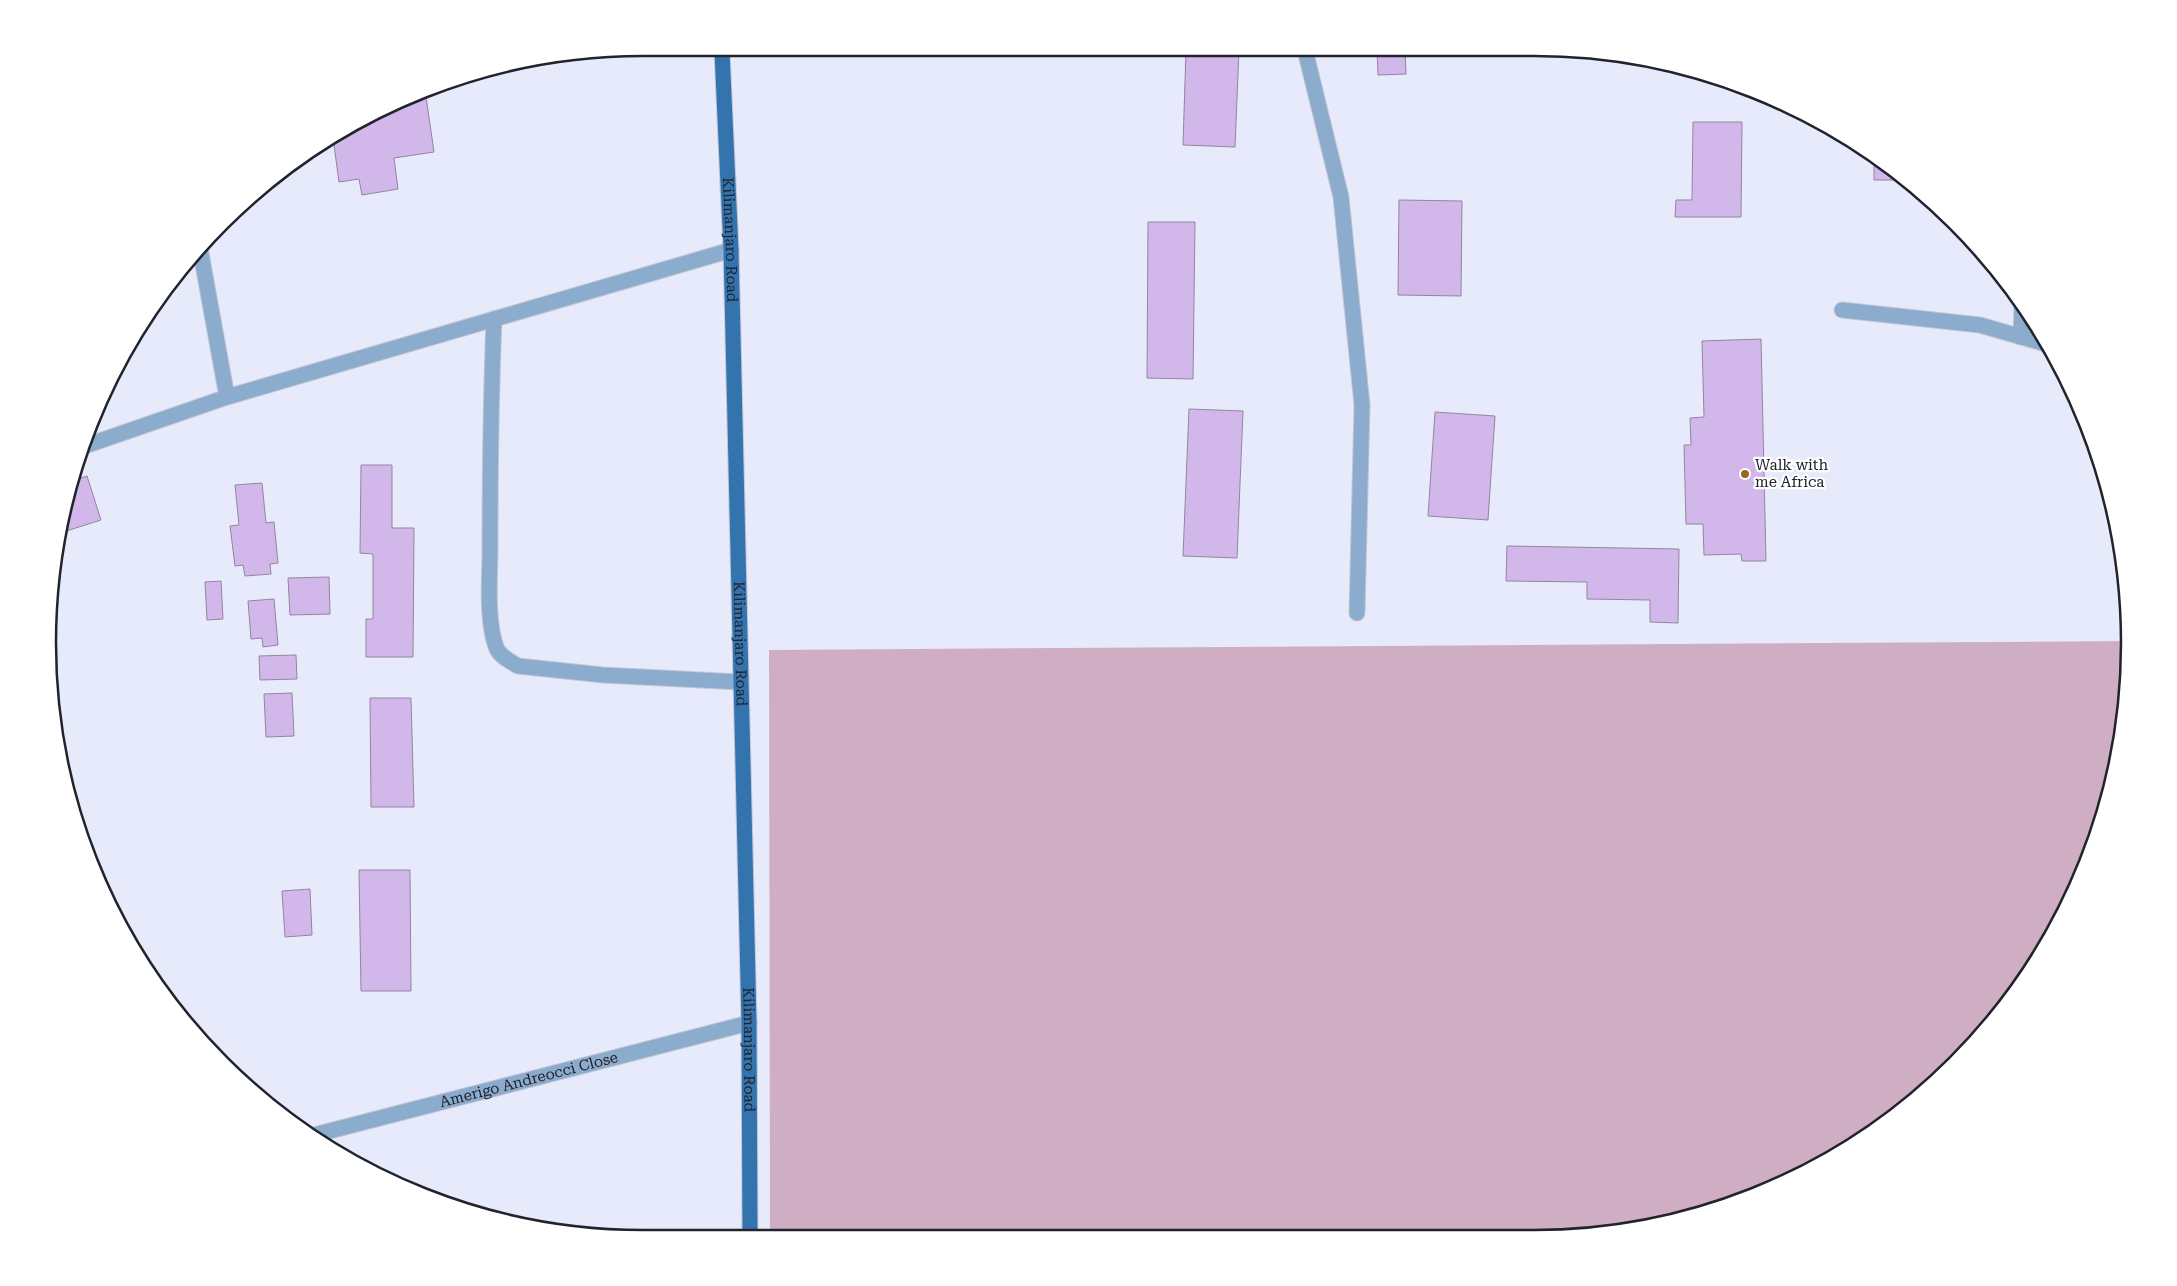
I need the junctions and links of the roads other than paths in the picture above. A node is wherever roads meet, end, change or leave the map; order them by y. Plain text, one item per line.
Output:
1 (722, 56) edge
2 (1306, 56) edge
3 (731, 250) junction
4 (202, 257) edge
5 (1842, 310) dead end
6 (2022, 316) edge
7 (494, 319) junction
8 (2021, 337) junction
9 (2037, 341) edge
10 (227, 397) junction
11 (91, 444) edge
12 (1357, 613) dead end
13 (740, 682) junction
14 (749, 1023) junction
15 (321, 1133) edge
16 (750, 1230) edge

1 - 3 main road, Kilimanjaro Road
2 - 12 street
3 - 7 street
3 - 13 main road, Kilimanjaro Road
4 - 10 street
5 - 8 street
6 - 8 street
7 - 10 street
7 - 13 street
8 - 9 street
10 - 11 street
13 - 14 main road, Kilimanjaro Road
14 - 15 street, Amerigo Andreocci Close
14 - 16 main road, Kilimanjaro Road

